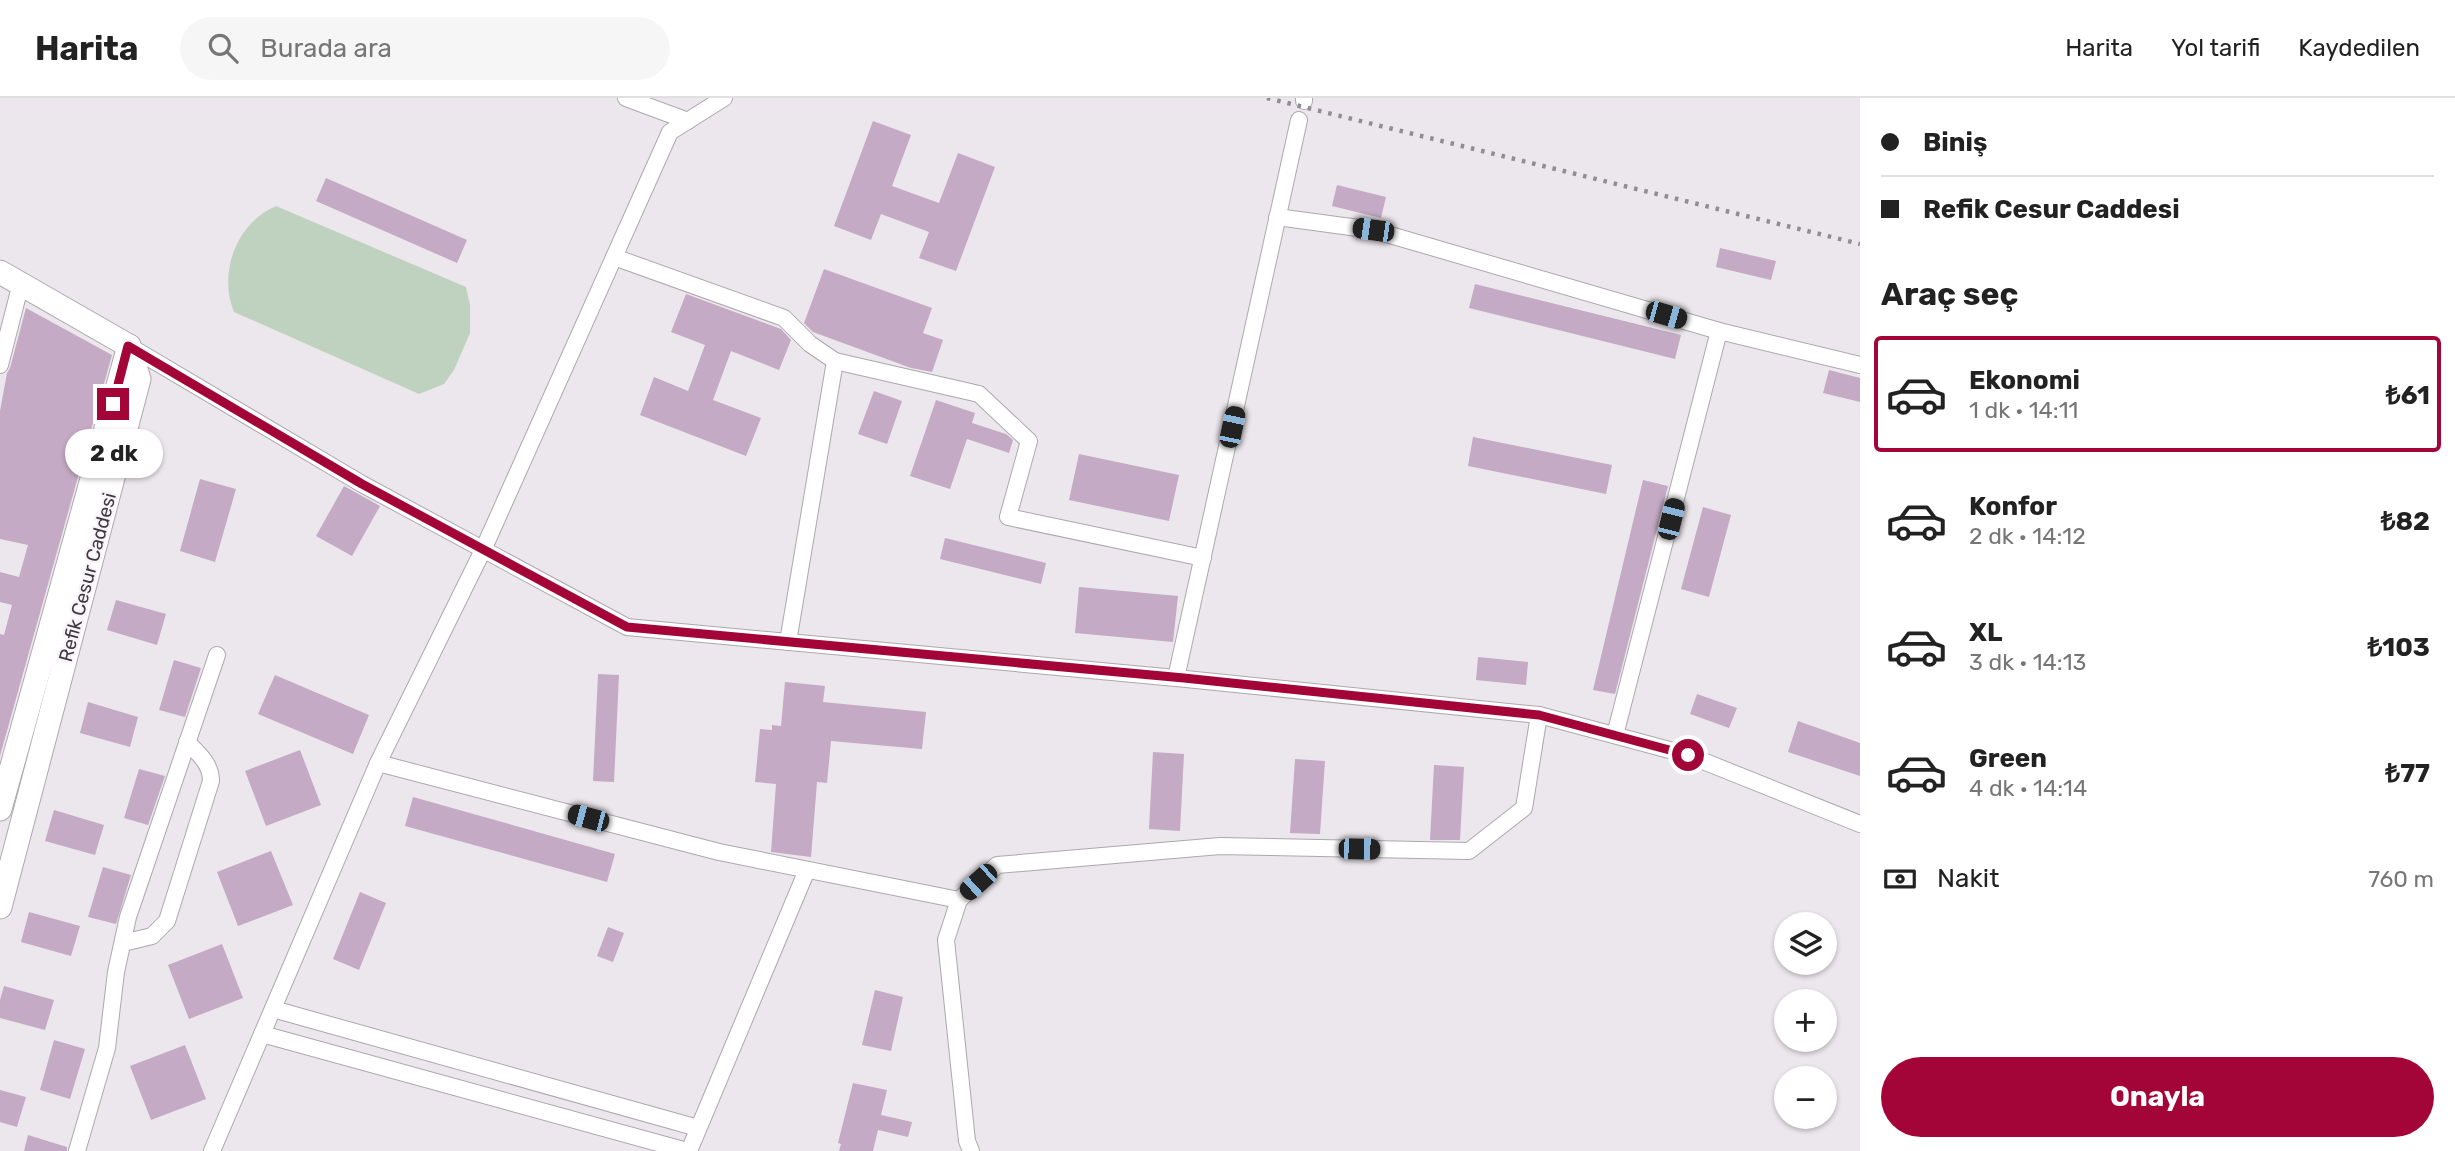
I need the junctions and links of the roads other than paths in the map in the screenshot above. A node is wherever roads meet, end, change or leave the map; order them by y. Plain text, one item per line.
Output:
1 (626, 98) edge
2 (724, 98) edge
3 (1299, 120) dead end
4 (688, 121) junction
5 (1277, 217) junction
6 (614, 257) junction
7 (0, 272) edge
8 (21, 283) junction
9 (1719, 331) junction
10 (128, 346) junction
11 (835, 360) junction
12 (0, 365) edge
13 (1860, 365) edge
14 (483, 550) junction
15 (1203, 558) junction
16 (788, 642) junction
17 (217, 655) dead end
18 (1176, 678) junction
19 (1539, 715) junction
20 (1615, 735) junction
21 (187, 742) junction
22 (378, 763) junction
23 (0, 809) edge
24 (1860, 824) edge
25 (807, 870) junction
26 (959, 900) junction
27 (0, 907) edge
28 (123, 943) junction
29 (272, 1009) junction
30 (262, 1034) junction
31 (698, 1128) junction
32 (77, 1151) edge
33 (212, 1151) edge
34 (688, 1151) edge
35 (971, 1151) edge

1 - 4 street
2 - 4 street
3 - 5 street
4 - 6 street
5 - 9 street
5 - 15 street
6 - 11 street
6 - 14 street
7 - 8 street
8 - 10 street
8 - 12 street
9 - 13 street
9 - 20 street
10 - 14 street
10 - 23 street, Refik Cesur Caddesi
10 - 27 street, Refik Cesur Caddesi
11 - 15 street
11 - 16 street
14 - 16 street
14 - 22 street
15 - 18 street
16 - 18 street
17 - 21 street
18 - 19 street
19 - 20 street
19 - 26 street
20 - 24 street
21 - 28 street
21 - 28 street
22 - 25 street
22 - 29 street
25 - 26 street
25 - 31 street
26 - 35 street
28 - 32 street
29 - 30 street
29 - 31 street
30 - 33 street
30 - 34 street
31 - 34 street

